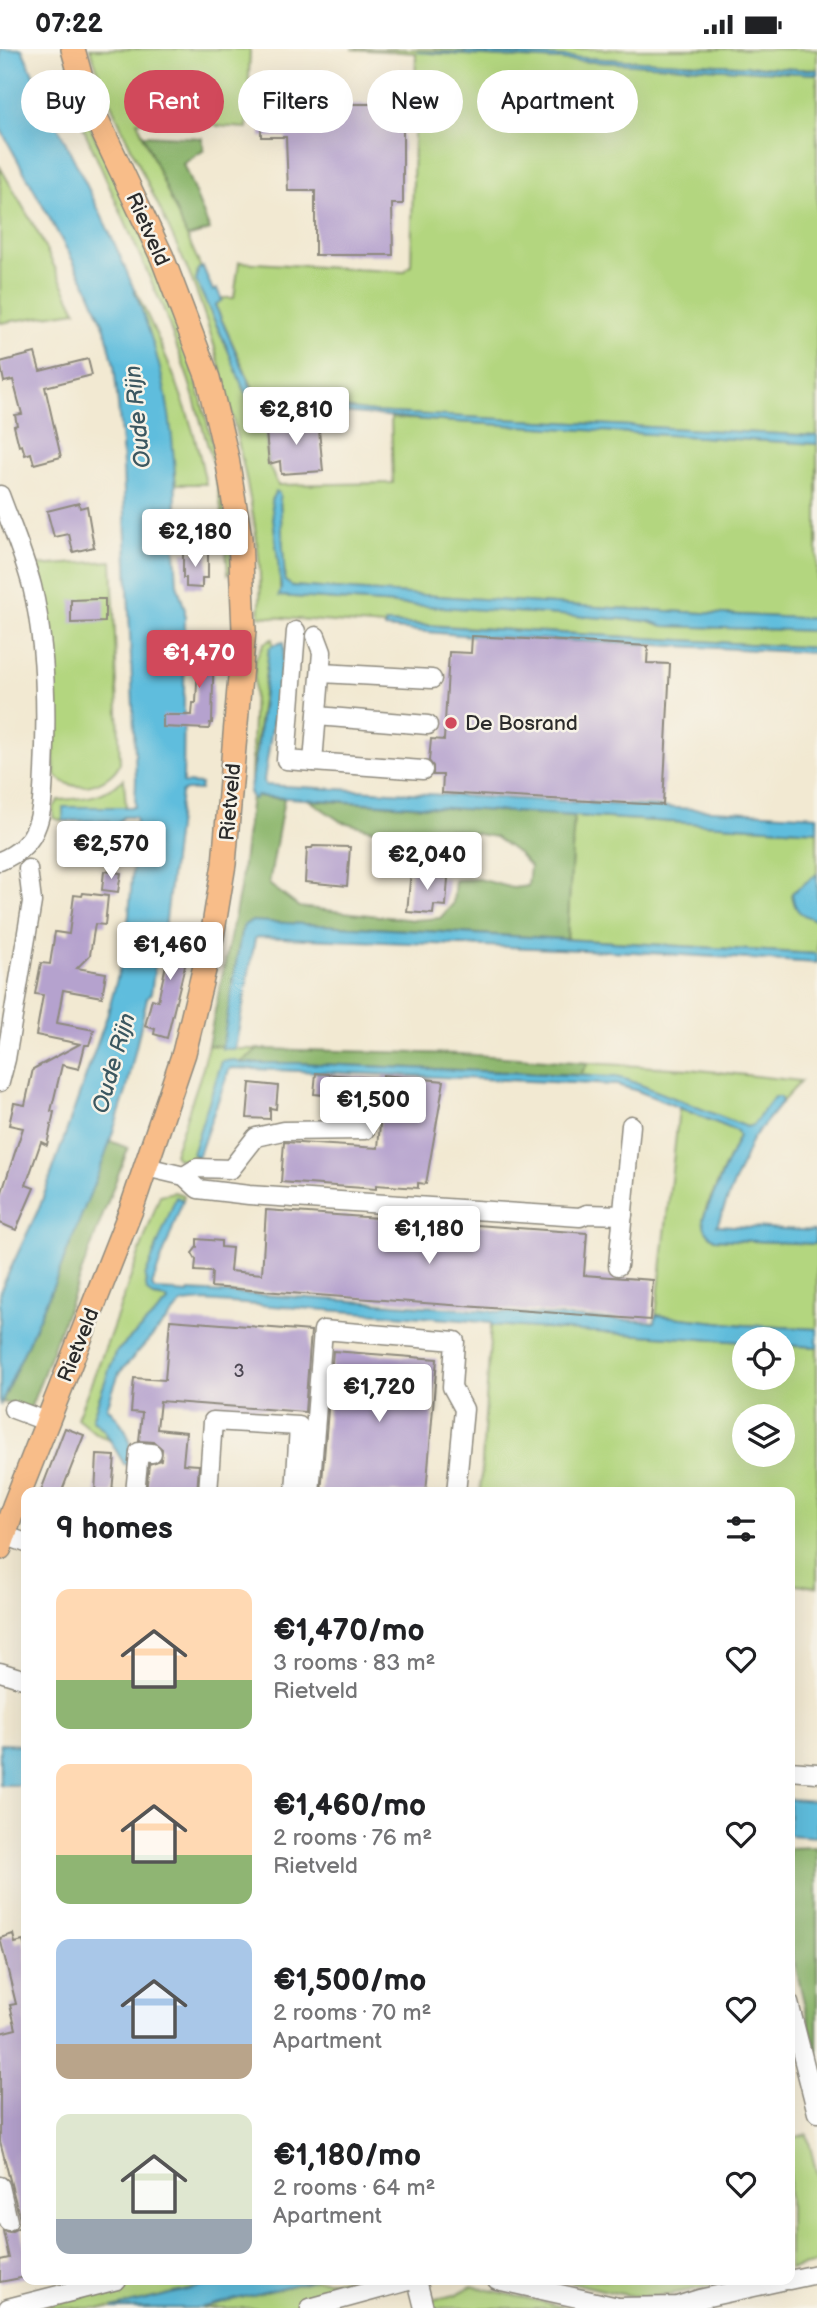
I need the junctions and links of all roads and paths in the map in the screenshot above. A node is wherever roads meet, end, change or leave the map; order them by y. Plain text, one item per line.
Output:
1 (73, 49) edge
2 (0, 495) edge
3 (296, 631) dead end
4 (316, 636) dead end
5 (321, 673) junction
6 (432, 679) dead end
7 (317, 716) junction
8 (428, 725) dead end
9 (313, 762) junction
10 (423, 771) dead end
11 (0, 861) edge
12 (28, 869) dead end
13 (0, 1082) edge
14 (631, 1125) dead end
15 (365, 1130) dead end
16 (146, 1167) junction
17 (184, 1176) junction
18 (623, 1215) junction
19 (618, 1266) dead end
20 (13, 1409) dead end
21 (48, 1422) junction
22 (152, 1453) dead end
23 (23, 1487) edge
24 (136, 1487) edge
25 (208, 1487) edge
26 (295, 1487) edge
27 (310, 1487) edge
28 (457, 1487) edge
29 (21, 1492) edge
30 (2, 1541) edge
31 (21, 1543) edge
32 (0, 1672) edge
33 (21, 1678) edge
34 (795, 1771) edge
35 (817, 1773) edge
36 (795, 2027) edge
37 (817, 2113) edge
38 (0, 2186) edge
39 (21, 2217) edge
40 (4, 2222) edge
41 (817, 2274) edge
42 (795, 2279) edge
43 (98, 2285) edge
44 (396, 2285) edge
45 (417, 2285) edge
46 (519, 2285) edge
47 (765, 2285) edge
48 (677, 2307) edge
49 (8, 2308) edge
50 (310, 2308) edge
51 (424, 2308) edge

1 - 16 main road, Rietveld
2 - 11 street
3 - 9 street
4 - 5 street
5 - 6 street
5 - 7 street
7 - 8 street
7 - 9 street
9 - 10 street
12 - 13 street
14 - 18 street
15 - 17 street
16 - 17 street
16 - 21 main road, Rietveld
17 - 18 street
18 - 19 street
20 - 21 street
21 - 23 main road, Rietveld
22 - 24 street
25 - 26 street
27 - 28 street
29 - 30 main road, Rietveld
30 - 31 street
32 - 33 street
34 - 35 street
36 - 37 street
38 - 40 street
39 - 40 street
41 - 42 street
43 - 49 street
44 - 50 street
45 - 51 street
46 - 48 street
47 - 48 street

